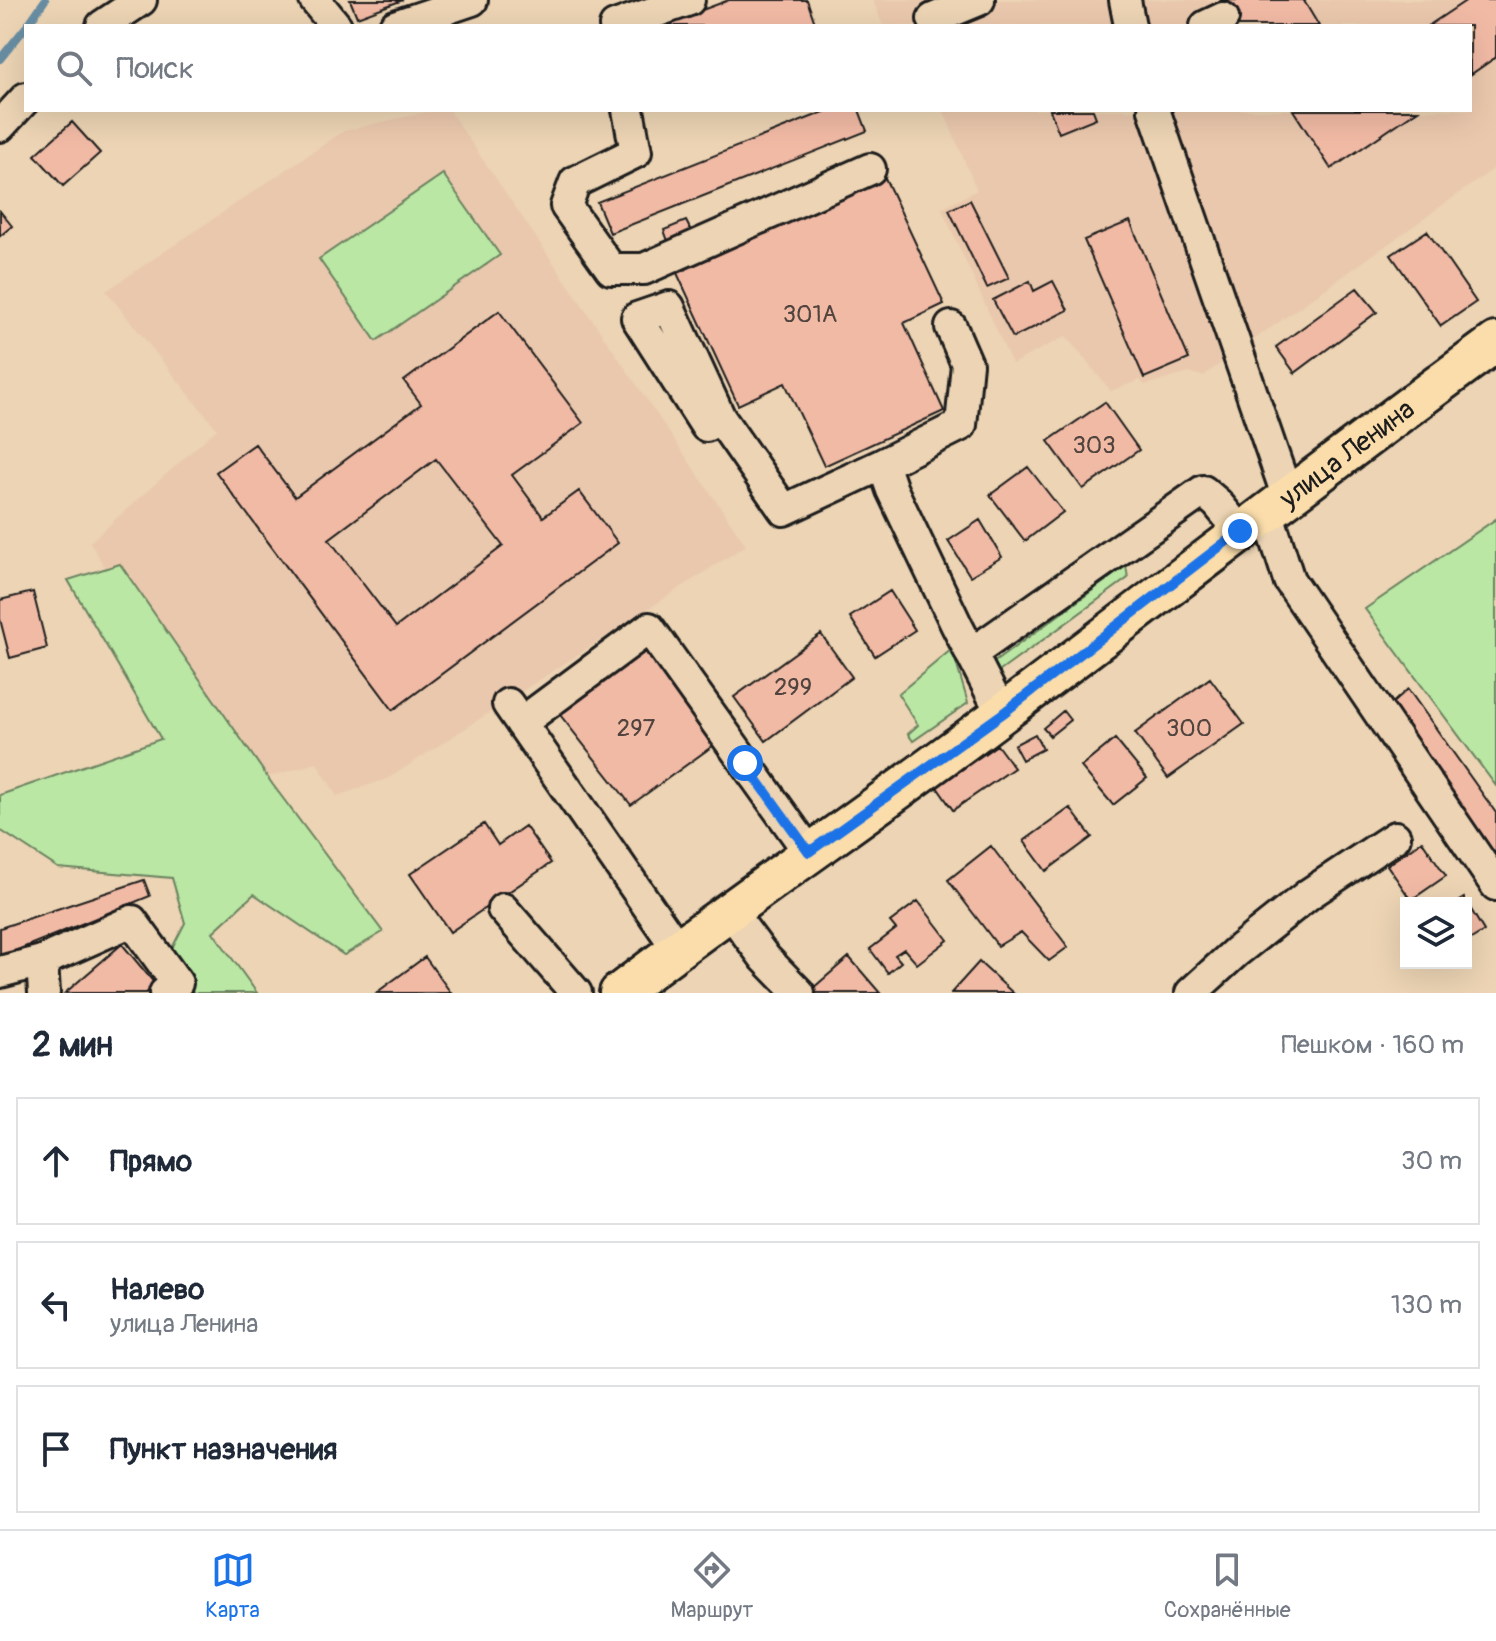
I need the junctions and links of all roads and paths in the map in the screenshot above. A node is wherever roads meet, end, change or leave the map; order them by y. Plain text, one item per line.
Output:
1 (141, 0) edge
2 (315, 0) edge
3 (472, 0) edge
4 (689, 0) edge
5 (979, 0) edge
6 (1125, 0) edge
7 (933, 19) dead end
8 (105, 24) edge
9 (334, 24) edge
10 (401, 24) edge
11 (621, 24) edge
12 (1130, 24) edge
13 (24, 100) edge
14 (628, 112) edge
15 (1155, 112) edge
16 (0, 126) edge
17 (870, 169) dead end
18 (951, 327) dead end
19 (1496, 342) edge
20 (720, 418) dead end
21 (883, 464) junction
22 (1265, 512) junction
23 (971, 654) junction
24 (1002, 714) junction
25 (1395, 837) dead end
26 (809, 852) junction
27 (1496, 885) edge
28 (503, 909) dead end
29 (730, 911) junction
30 (677, 948) junction
31 (42, 961) junction
32 (0, 972) edge
33 (44, 993) edge
34 (165, 993) edge
35 (576, 993) edge
36 (619, 993) edge
37 (799, 993) edge
38 (1191, 993) edge

1 - 8 street
2 - 9 street
3 - 10 street
4 - 11 street
5 - 7 street
6 - 12 street
13 - 16 street
14 - 17 street
15 - 22 street
18 - 21 street
19 - 22 main road, улица Ленина
20 - 21 street
21 - 23 street
22 - 23 street
22 - 24 main road, улица Ленина
22 - 27 street
23 - 24 street
24 - 26 main road, улица Ленина
25 - 38 street
26 - 29 main road, улица Ленина
26 - 30 street
28 - 35 street
29 - 30 main road, улица Ленина
29 - 37 street
30 - 36 main road, улица Ленина
31 - 32 street
31 - 33 street
31 - 34 street

